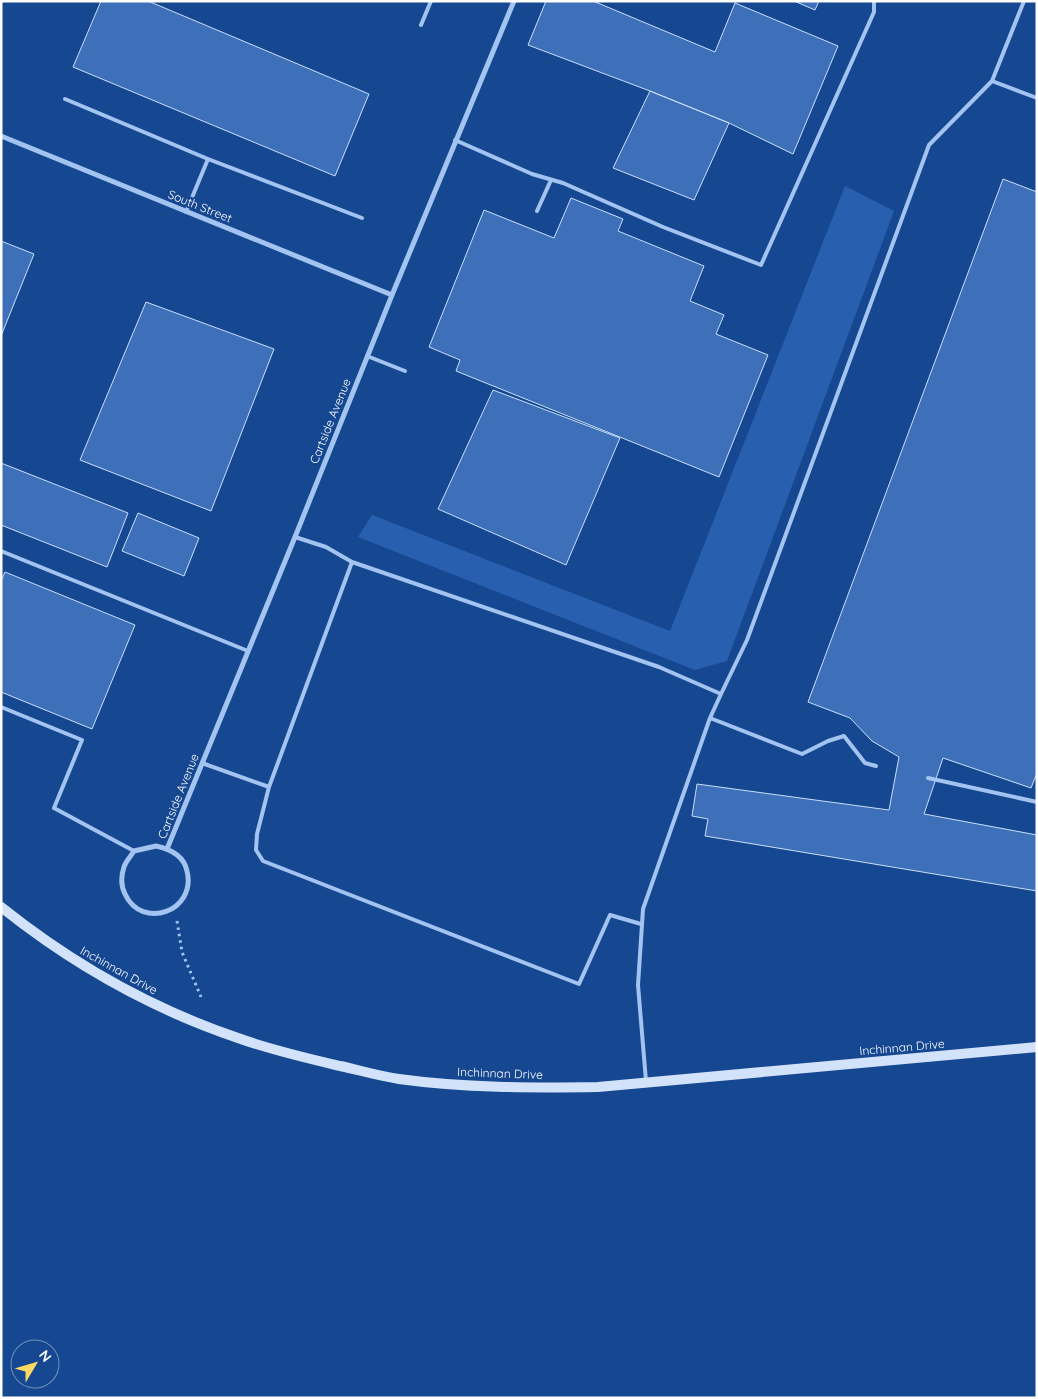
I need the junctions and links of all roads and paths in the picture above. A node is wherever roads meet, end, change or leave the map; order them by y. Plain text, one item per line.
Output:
1 (431, 1) edge
2 (514, 1) edge
3 (874, 1) edge
4 (1024, 1) edge
5 (421, 25) dead end
6 (992, 81) junction
7 (1037, 98) edge
8 (65, 99) dead end
9 (1, 136) edge
10 (456, 140) junction
11 (208, 159) junction
12 (550, 180) junction
13 (537, 211) dead end
14 (186, 212) junction
15 (362, 218) dead end
16 (392, 295) junction
17 (367, 356) junction
18 (405, 372) dead end
19 (295, 537) junction
20 (1, 551) edge
21 (352, 562) junction
22 (248, 651) junction
23 (721, 694) junction
24 (1, 706) edge
25 (710, 718) junction
26 (202, 763) junction
27 (876, 766) dead end
28 (928, 778) dead end
29 (269, 787) junction
30 (1037, 802) edge
31 (168, 849) junction
32 (134, 851) junction
33 (1, 907) edge
34 (175, 908) junction
35 (642, 924) junction
36 (202, 997) dead end
37 (1037, 1047) edge
38 (646, 1083) junction

1 - 5 lane
2 - 10 street, Cartside Avenue
3 - 12 lane
4 - 6 lane
6 - 7 lane
6 - 23 lane
8 - 11 lane
9 - 14 street, South Street
10 - 12 lane
10 - 16 street, Cartside Avenue
11 - 14 lane
11 - 15 lane
12 - 13 lane
14 - 16 street, South Street
16 - 17 street, Cartside Avenue
17 - 18 lane
17 - 19 street, Cartside Avenue
19 - 21 lane
19 - 22 street, Cartside Avenue
20 - 22 lane
21 - 23 lane
21 - 29 lane
22 - 26 street, Cartside Avenue
23 - 25 lane
24 - 32 lane
25 - 27 lane
25 - 35 lane
26 - 29 lane
26 - 31 street, Cartside Avenue
28 - 30 lane
29 - 35 lane
31 - 32 street, Cartside Avenue
31 - 34 street, Cartside Avenue
32 - 34 street
33 - 38 street, Inchinnan Drive
34 - 36 path
35 - 38 lane
37 - 38 street, Inchinnan Drive

